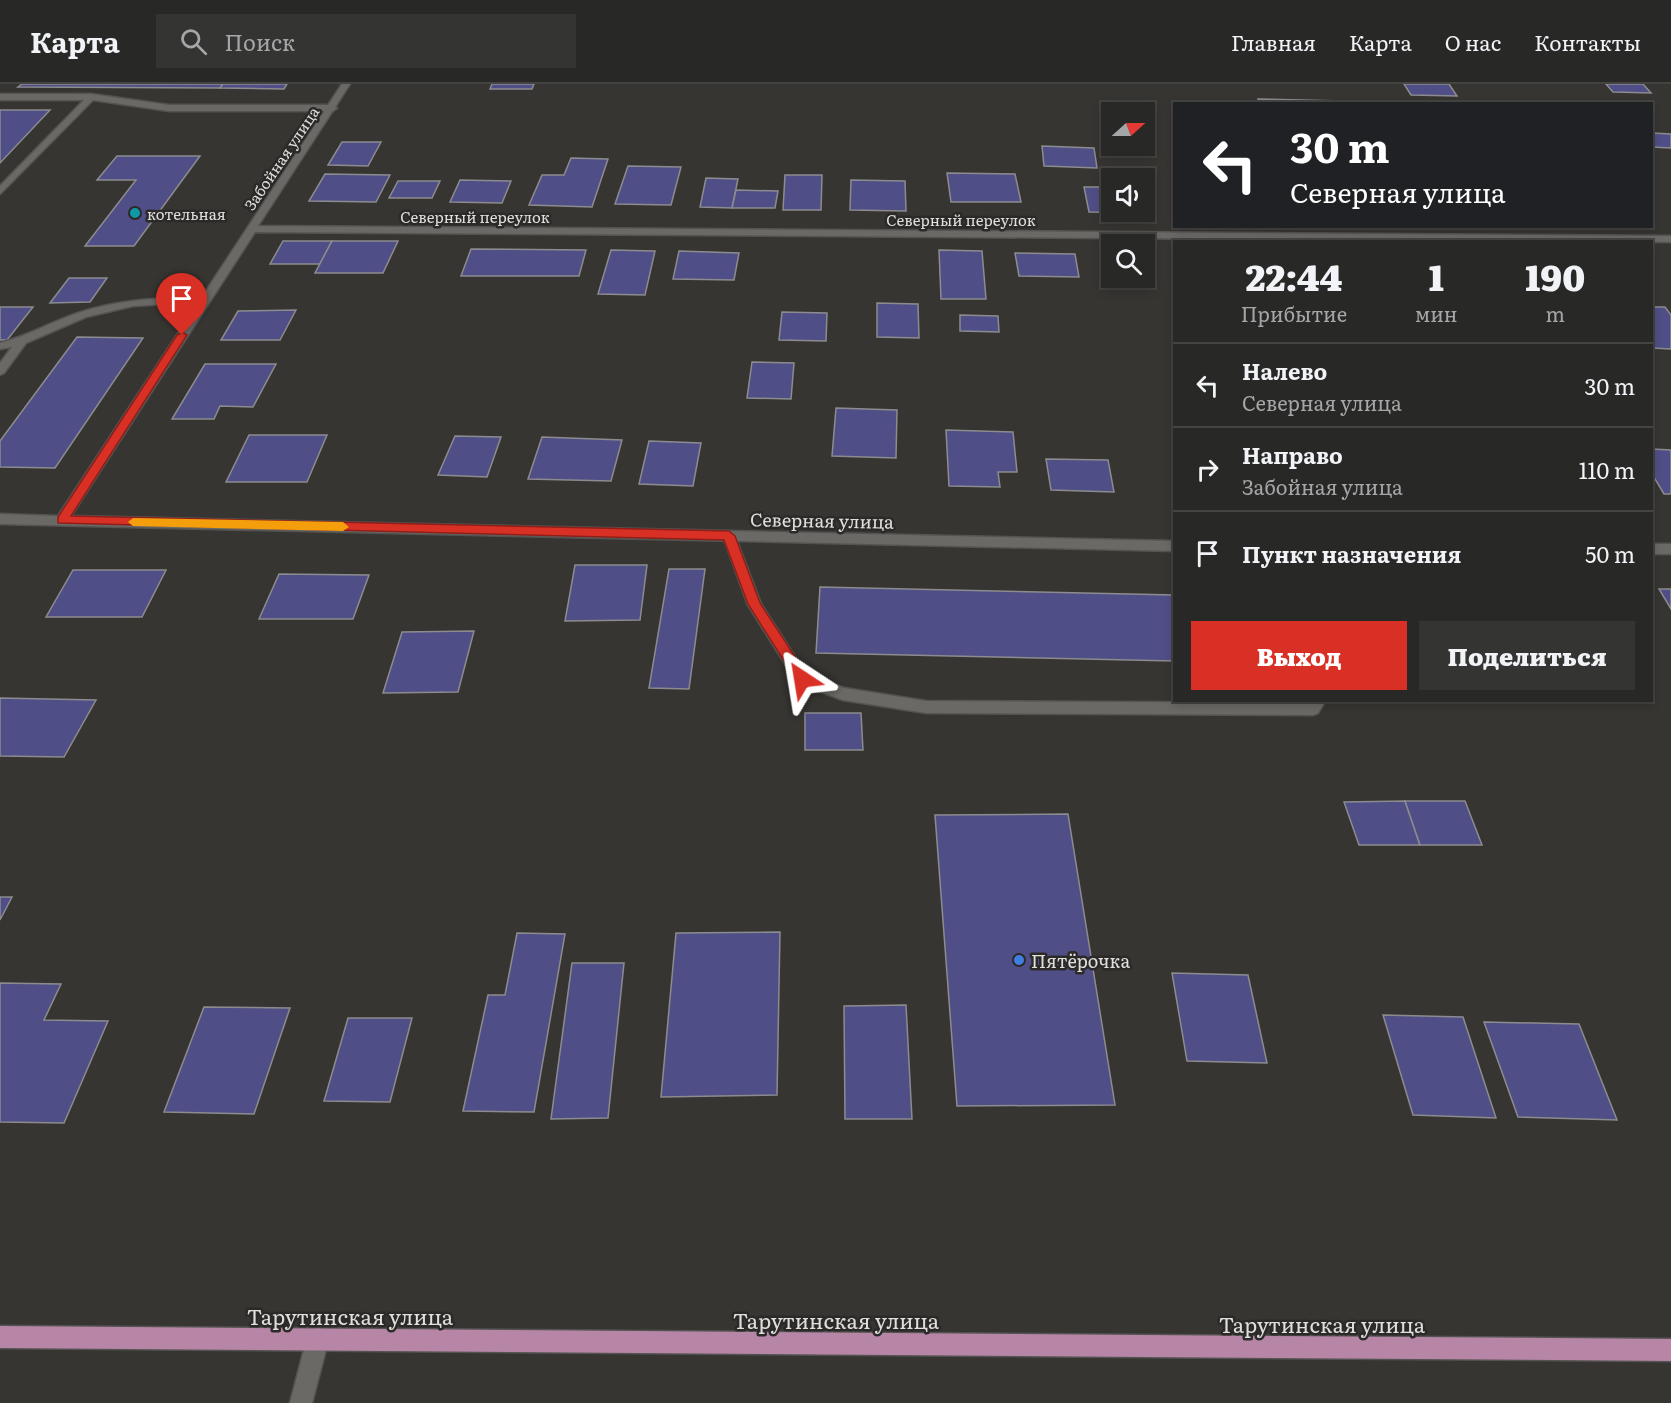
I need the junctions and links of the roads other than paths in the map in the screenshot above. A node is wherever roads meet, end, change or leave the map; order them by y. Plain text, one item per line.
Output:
1 (346, 84) edge
2 (0, 97) edge
3 (91, 97) junction
4 (333, 108) junction
5 (0, 191) edge
6 (252, 229) junction
7 (1671, 239) edge
8 (206, 298) junction
9 (22, 341) junction
10 (0, 346) edge
11 (0, 371) edge
12 (0, 519) edge
13 (62, 520) junction
14 (729, 536) junction
15 (1173, 546) edge
16 (1653, 549) edge
17 (1671, 549) edge
18 (1318, 702) edge
19 (0, 1337) edge
20 (318, 1338) junction
21 (1671, 1350) edge
22 (301, 1403) edge

1 - 4 street, Забойная улица
2 - 3 street
3 - 4 street
3 - 5 street
4 - 6 street, Забойная улица
6 - 7 street, Северный переулок
6 - 8 street, Забойная улица
8 - 9 street
8 - 13 street, Забойная улица
9 - 10 street
9 - 11 street
12 - 13 street, Северная улица
13 - 14 street, Северная улица
14 - 15 street, Северная улица
14 - 18 street
16 - 17 street
19 - 20 main road, Тарутинская улица
20 - 21 main road, Тарутинская улица
20 - 22 street

